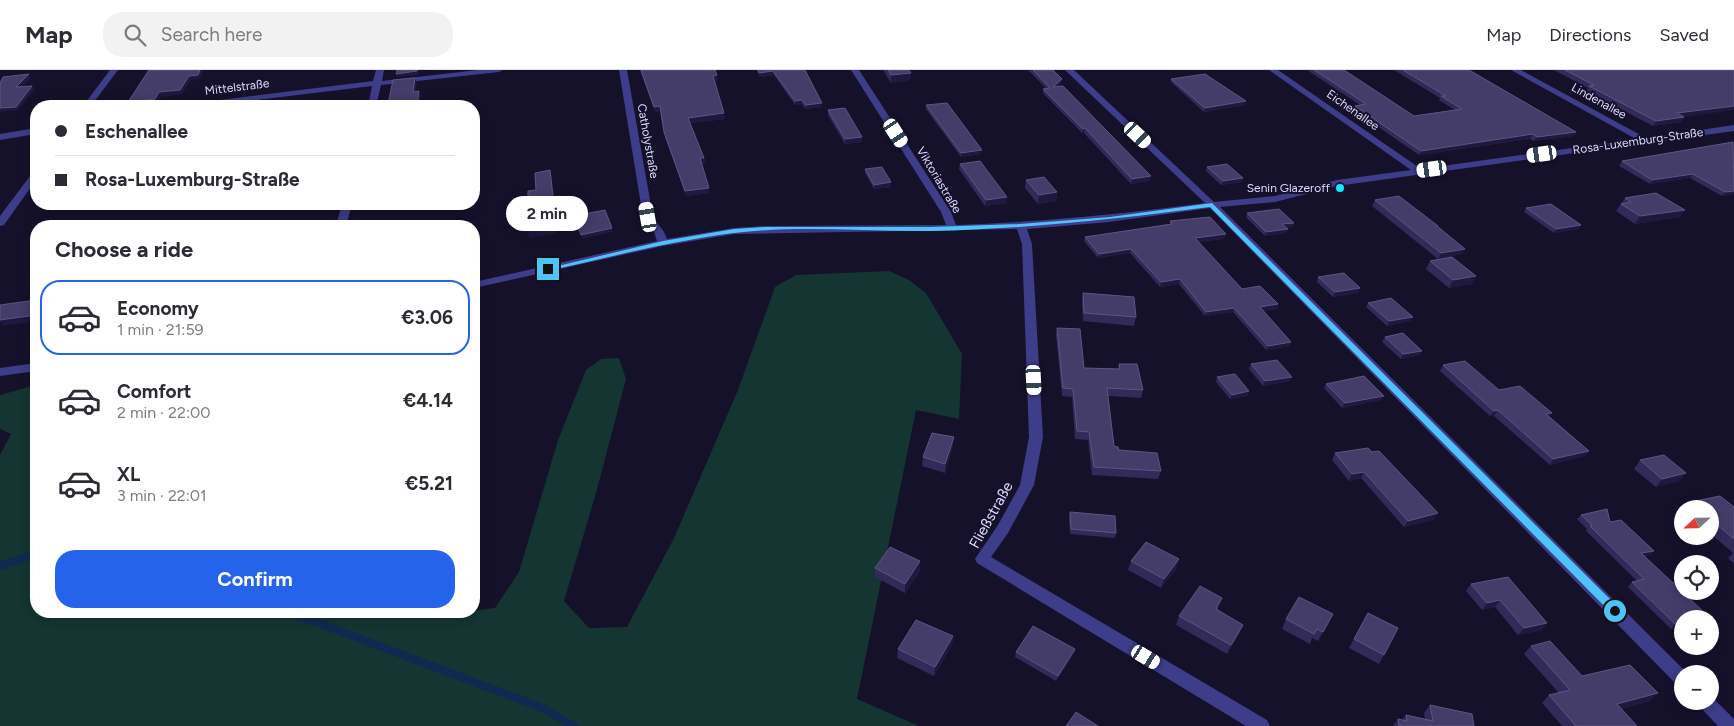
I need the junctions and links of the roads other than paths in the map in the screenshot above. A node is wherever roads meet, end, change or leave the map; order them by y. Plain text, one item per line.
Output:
1 (114, 70) edge
2 (380, 70) edge
3 (498, 70) edge
4 (623, 70) edge
5 (855, 70) edge
6 (1069, 70) edge
7 (1273, 70) edge
8 (1515, 70) edge
9 (377, 83) junction
10 (92, 100) edge
11 (237, 100) edge
12 (373, 100) edge
13 (1734, 128) edge
14 (30, 132) edge
15 (0, 137) edge
16 (1644, 140) junction
17 (1418, 171) junction
18 (30, 182) edge
19 (1212, 205) junction
20 (0, 223) edge
21 (1020, 226) junction
22 (952, 228) junction
23 (663, 243) junction
24 (480, 284) edge
25 (30, 368) edge
26 (0, 372) edge
27 (1674, 671) edge
28 (1714, 710) edge
29 (1261, 726) edge
30 (1729, 726) edge

1 - 10 street
2 - 9 street
3 - 9 street, Mittelstraße
4 - 23 street, Catholystraße
5 - 22 street, Viktoriastraße
6 - 19 street
7 - 17 street, Eichenallee
8 - 16 street, Lindenallee
9 - 11 street, Mittelstraße
9 - 12 street
13 - 16 street, Rosa-Luxemburg-Straße
14 - 15 street
16 - 17 street, Rosa-Luxemburg-Straße
17 - 19 street, Rosa-Luxemburg-Straße
18 - 20 street
19 - 21 street, Rosa-Luxemburg-Straße
19 - 27 street
21 - 22 street, Rosa-Luxemburg-Straße
21 - 29 street, Fließstraße
22 - 23 street, Rosa-Luxemburg-Straße
23 - 24 street, Rosa-Luxemburg-Straße
25 - 26 street
28 - 30 street

